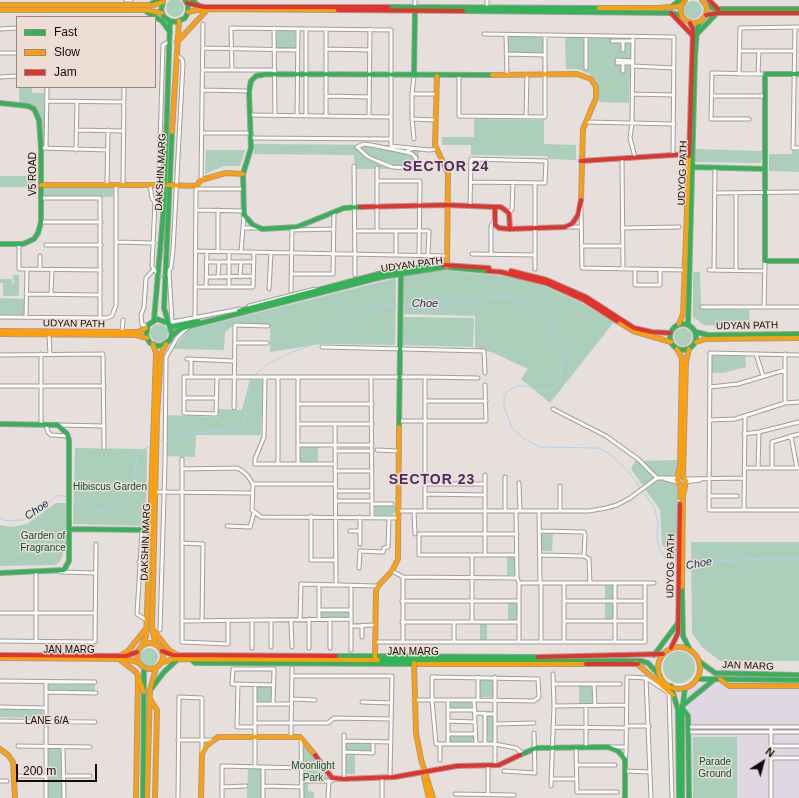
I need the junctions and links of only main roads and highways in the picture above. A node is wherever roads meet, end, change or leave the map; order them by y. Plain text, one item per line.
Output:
1 (158, 0) edge
2 (192, 0) edge
3 (680, 0) edge
4 (685, 0) edge
5 (702, 0) edge
6 (708, 0) edge
7 (164, 1) edge
8 (186, 2) edge
9 (0, 5) edge
10 (149, 5) junction
11 (706, 5) junction
12 (200, 6) junction
13 (681, 6) junction
14 (671, 8) junction
15 (208, 9) junction
16 (416, 9) junction
17 (799, 9) edge
18 (0, 10) edge
19 (144, 10) junction
20 (718, 11) junction
21 (188, 12) junction
22 (162, 13) junction
23 (670, 13) junction
24 (799, 13) edge
25 (681, 15) junction
26 (706, 15) junction
27 (154, 16) edge
28 (156, 17) edge
29 (170, 21) junction
30 (179, 21) junction
31 (700, 22) junction
32 (690, 23) junction
33 (170, 32) junction
34 (694, 36) junction
35 (177, 42) junction
36 (797, 74) edge
37 (414, 76) junction
38 (436, 76) junction
39 (0, 103) edge
40 (689, 154) junction
41 (581, 161) junction
42 (691, 167) junction
43 (765, 169) junction
44 (243, 174) junction
45 (41, 185) junction
46 (165, 185) junction
47 (446, 206) junction
48 (495, 207) junction
49 (510, 229) junction
50 (0, 244) edge
51 (799, 261) edge
52 (447, 266) junction
53 (400, 271) junction
54 (154, 320) junction
55 (168, 323) junction
56 (679, 324) junction
57 (688, 325) junction
58 (147, 327) junction
59 (172, 327) junction
60 (0, 332) edge
61 (696, 332) junction
62 (670, 333) junction
63 (799, 334) edge
64 (172, 336) junction
65 (147, 338) junction
66 (799, 338) edge
67 (671, 342) junction
68 (696, 342) junction
69 (153, 344) junction
70 (166, 344) junction
71 (677, 349) junction
72 (689, 349) junction
73 (0, 424) edge
74 (681, 480) junction
75 (69, 529) junction
76 (150, 530) junction
77 (0, 573) edge
78 (681, 575) junction
79 (678, 623) junction
80 (146, 628) junction
81 (152, 628) junction
82 (142, 645) junction
83 (156, 645) junction
84 (671, 648) junction
85 (690, 650) junction
86 (162, 651) junction
87 (137, 652) junction
88 (663, 654) junction
89 (654, 655) junction
90 (0, 656) edge
91 (119, 657) junction
92 (178, 657) junction
93 (375, 658) junction
94 (191, 659) junction
95 (414, 660) junction
96 (137, 662) junction
97 (700, 662) junction
98 (161, 663) junction
99 (636, 663) junction
100 (144, 668) junction
101 (156, 668) junction
102 (138, 675) junction
103 (799, 675) edge
104 (660, 676) junction
105 (697, 679) junction
106 (717, 679) junction
107 (799, 680) edge
108 (671, 686) junction
109 (799, 686) edge
110 (685, 688) junction
111 (150, 690) junction
112 (145, 694) junction
113 (675, 696) junction
114 (150, 698) junction
115 (682, 707) junction
116 (137, 708) junction
117 (145, 708) junction
118 (0, 749) edge
119 (424, 772) junction
120 (15, 798) edge
121 (136, 798) edge
122 (143, 798) edge
123 (147, 798) edge
124 (155, 798) edge
125 (201, 798) edge
126 (430, 798) edge
127 (433, 798) edge
128 (625, 798) edge
129 (679, 798) edge
130 (682, 798) edge
131 (689, 798) edge

1 - 10 main road
2 - 12 main road
3 - 14 main road
4 - 13 main road
5 - 11 main road
6 - 20 main road
7 - 10 main road
7 - 22 main road
8 - 12 main road
8 - 21 main road
9 - 10 main road
11 - 20 main road
11 - 26 main road
12 - 16 main road
13 - 14 main road
13 - 25 main road
14 - 16 main road
15 - 16 main road
15 - 21 main road
15 - 35 main road
16 - 23 main road
16 - 37 main road
17 - 20 main road
18 - 19 main road
19 - 22 main road
19 - 27 main road
20 - 24 main road
20 - 26 main road
20 - 34 main road
21 - 30 main road
22 - 29 main road
23 - 25 main road
23 - 34 main road
25 - 32 main road
26 - 31 main road
28 - 33 main road
29 - 30 main road
29 - 33 main road, DAKSHIN MARG
30 - 35 main road, DAKSHIN MARG
31 - 32 main road
31 - 34 main road, UDYOG PATH
32 - 34 main road, UDYOG PATH
33 - 46 main road, DAKSHIN MARG
34 - 40 main road, UDYOG PATH
34 - 42 main road, UDYOG PATH
35 - 46 main road, DAKSHIN MARG
36 - 43 main road
37 - 38 main road
37 - 44 main road
38 - 41 main road
38 - 47 main road
39 - 45 main road, V5 ROAD
40 - 41 main road
40 - 56 main road, UDYOG PATH
41 - 49 main road
42 - 43 main road
42 - 57 main road, UDYOG PATH
43 - 51 main road
44 - 46 main road
44 - 47 main road
45 - 46 main road
45 - 50 main road, V5 ROAD
46 - 54 main road, DAKSHIN MARG
46 - 55 main road, DAKSHIN MARG
47 - 48 main road
47 - 52 main road
48 - 49 main road
48 - 49 main road
52 - 53 main road, UDYAN PATH
52 - 62 main road, UDYAN PATH
52 - 67 main road, UDYAN PATH
53 - 59 main road, UDYAN PATH
53 - 64 main road, UDYAN PATH
53 - 93 main road
54 - 55 main road
54 - 58 main road
55 - 59 main road
56 - 57 main road
56 - 62 main road
57 - 61 main road
58 - 60 main road, UDYAN PATH
58 - 65 main road
59 - 64 main road
60 - 65 main road, UDYAN PATH
61 - 63 main road, UDYAN PATH
61 - 68 main road
62 - 67 main road
64 - 70 main road
65 - 69 main road
66 - 68 main road, UDYAN PATH
67 - 71 main road
68 - 72 main road
69 - 70 main road
69 - 76 main road, DAKSHIN MARG
70 - 81 main road, DAKSHIN MARG
71 - 72 main road
71 - 74 main road, UDYOG PATH
72 - 74 main road, UDYOG PATH
73 - 75 main road
74 - 78 main road, UDYOG PATH
75 - 76 main road
75 - 77 main road
76 - 80 main road, DAKSHIN MARG
78 - 79 main road, UDYOG PATH
78 - 85 main road, UDYOG PATH
79 - 84 main road, UDYOG PATH
79 - 89 main road
80 - 82 main road, DAKSHIN MARG
80 - 91 main road
81 - 83 main road, DAKSHIN MARG
81 - 92 main road
82 - 83 main road
82 - 87 main road
83 - 86 main road
84 - 85 main road
84 - 88 main road
85 - 97 main road
86 - 92 main road, JAN MARG
86 - 98 main road
87 - 91 main road, JAN MARG
87 - 96 main road
88 - 89 main road, JAN MARG
88 - 104 main road
89 - 95 main road, JAN MARG
90 - 91 main road, JAN MARG
91 - 96 main road, JAN MARG
91 - 102 main road
92 - 93 main road, JAN MARG
92 - 94 main road, JAN MARG
92 - 98 main road, JAN MARG
92 - 111 main road
93 - 94 main road, JAN MARG
93 - 95 main road, JAN MARG
94 - 95 main road
95 - 99 main road, JAN MARG
95 - 119 main road
96 - 100 main road
97 - 103 main road, JAN MARG
97 - 105 main road
98 - 101 main road
99 - 104 main road, JAN MARG
99 - 113 main road
100 - 101 main road
100 - 112 main road
101 - 111 main road
102 - 112 main road
102 - 116 main road
104 - 108 main road
105 - 106 main road, JAN MARG
105 - 110 main road
106 - 107 main road, JAN MARG
106 - 109 main road
106 - 115 main road
108 - 110 main road
108 - 113 main road
110 - 115 main road
111 - 114 main road
112 - 117 main road
113 - 129 main road
114 - 123 main road
114 - 124 main road
115 - 130 main road
115 - 131 main road
116 - 117 main road
116 - 121 main road
117 - 122 main road
118 - 120 main road
119 - 125 main road
119 - 126 main road
119 - 127 main road
119 - 128 main road

